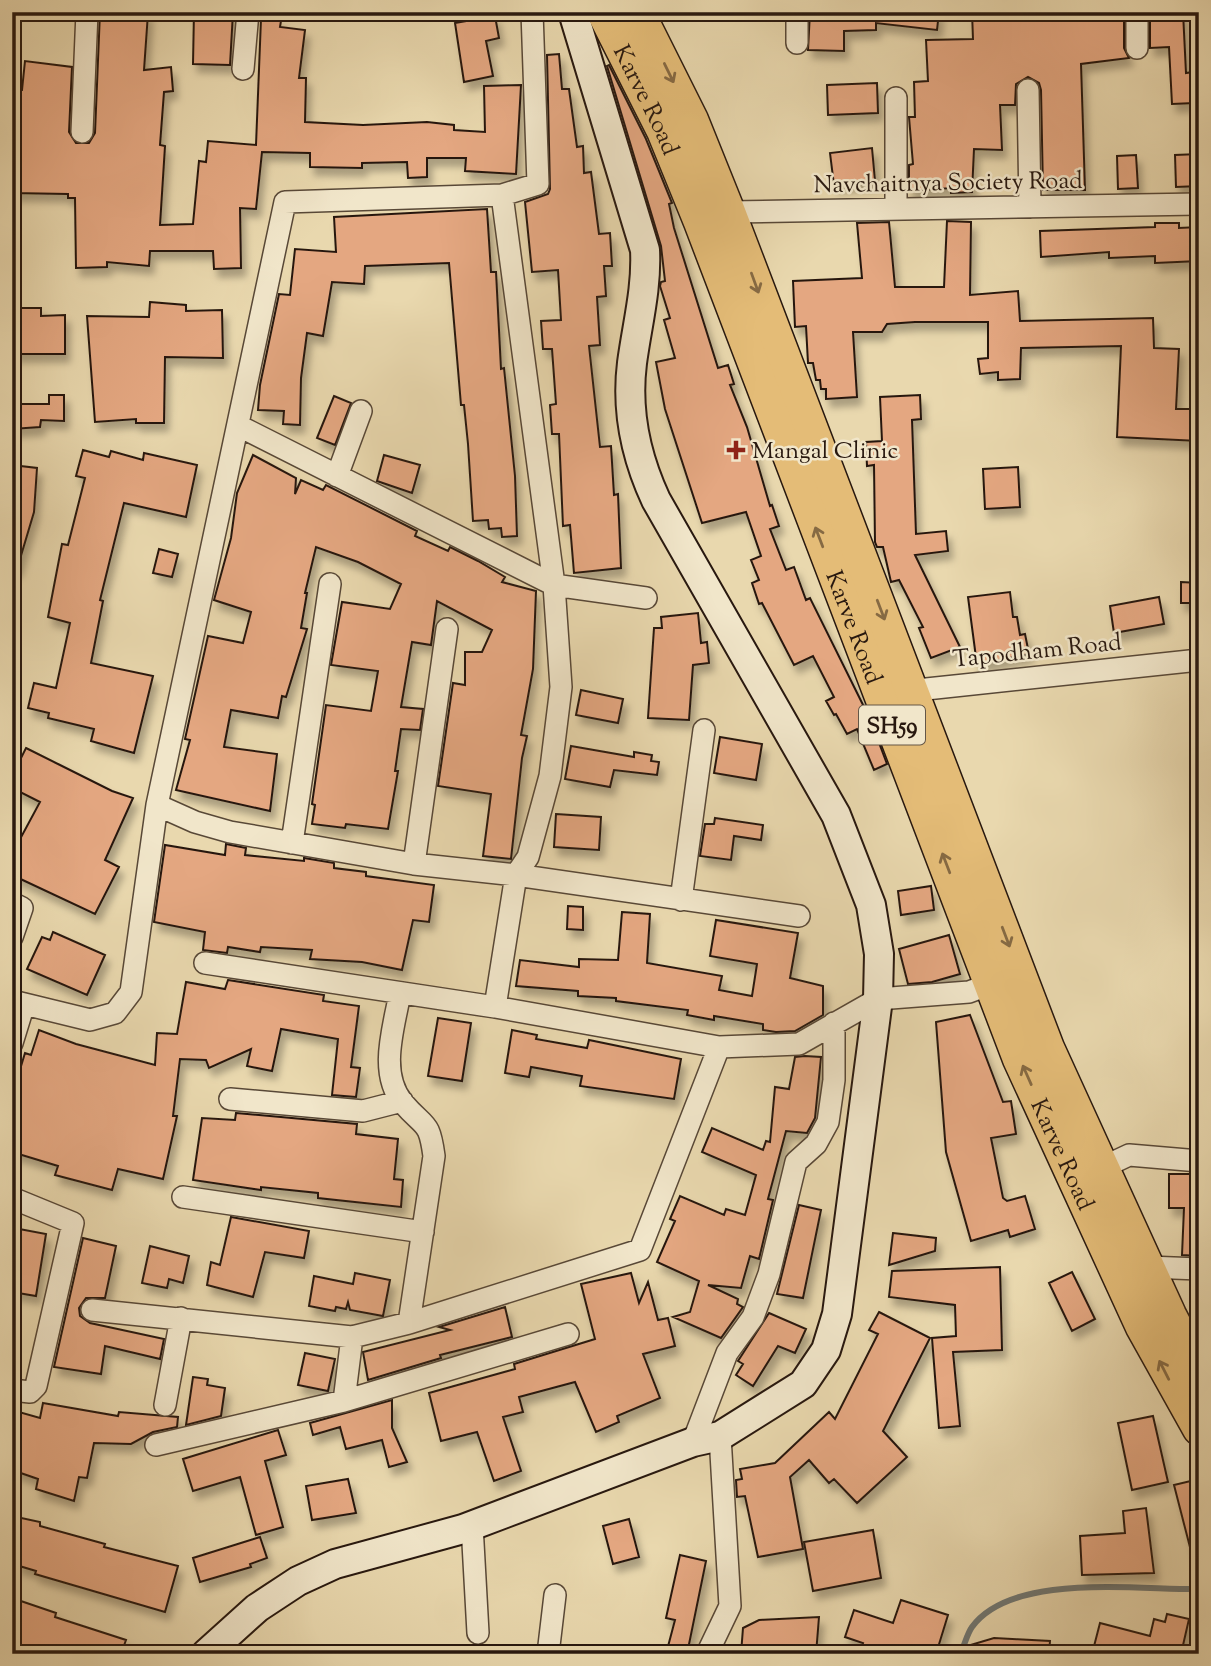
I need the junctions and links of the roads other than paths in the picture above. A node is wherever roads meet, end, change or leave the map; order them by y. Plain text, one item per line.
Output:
1 (87, 12) edge
2 (248, 12) edge
3 (532, 12) edge
4 (573, 12) edge
5 (603, 12) edge
6 (638, 12) edge
7 (797, 12) edge
8 (1137, 12) edge
9 (797, 43) dead end
10 (1137, 48) dead end
11 (243, 69) dead end
12 (1028, 90) dead end
13 (896, 98) dead end
14 (82, 132) dead end
15 (502, 195) junction
16 (1199, 204) edge
17 (1030, 207) junction
18 (896, 209) junction
19 (729, 212) junction
20 (699, 222) junction
21 (361, 411) dead end
22 (239, 426) junction
23 (337, 476) junction
24 (330, 584) dead end
25 (554, 585) junction
26 (646, 598) dead end
27 (447, 629) dead end
28 (1199, 660) edge
29 (911, 689) junction
30 (881, 698) junction
31 (704, 730) dead end
32 (157, 805) junction
33 (292, 843) junction
34 (414, 864) junction
35 (516, 875) junction
36 (681, 900) junction
37 (12, 903) edge
38 (799, 916) dead end
39 (12, 937) edge
40 (205, 963) dead end
41 (1006, 979) junction
42 (400, 993) junction
43 (878, 999) junction
44 (18, 1003) edge
45 (495, 1007) junction
46 (834, 1023) junction
47 (12, 1043) edge
48 (719, 1047) junction
49 (230, 1099) dead end
50 (402, 1101) junction
51 (1199, 1161) edge
52 (1089, 1174) junction
53 (183, 1197) dead end
54 (12, 1198) edge
55 (423, 1232) junction
56 (1148, 1266) junction
57 (1199, 1269) edge
58 (92, 1310) dead end
59 (181, 1318) junction
60 (409, 1323) junction
61 (568, 1334) dead end
62 (352, 1337) junction
63 (1199, 1370) edge
64 (12, 1390) edge
65 (344, 1401) junction
66 (165, 1405) dead end
67 (1199, 1429) edge
68 (706, 1439) junction
69 (156, 1445) dead end
70 (472, 1525) junction
71 (555, 1595) dead end
72 (478, 1633) dead end
73 (718, 1649) edge
74 (206, 1654) edge
75 (548, 1654) edge

1 - 14 street
2 - 11 street
3 - 15 street
4 - 43 street
5 - 20 main road, Karve Road / SH59
6 -> 19 main road, Karve Road / SH59
7 - 9 street
8 - 10 street
12 - 17 street
13 - 18 street
15 - 22 street
15 - 25 street
16 - 17 street, Navchaitnya Society Road
17 - 18 street, Navchaitnya Society Road
18 - 19 street, Navchaitnya Society Road
19 - 20 street, Navchaitnya Society Road
19 -> 29 main road, Karve Road / SH59
30 -> 20 main road, Karve Road / SH59
21 - 23 street
22 - 23 street
22 - 32 street
23 - 25 street
24 - 33 street
25 - 26 street
25 - 35 street
27 - 34 street
28 - 29 street, Tapodham Road
29 - 30 street, Tapodham Road
29 -> 41 main road, Karve Road / SH59
41 -> 30 main road, Karve Road / SH59
31 - 36 street
32 - 33 street
32 - 44 street
33 - 34 street
34 - 35 street
35 - 36 street
35 - 45 street
36 - 38 street
37 - 39 street
40 - 42 street
41 - 43 street
41 - 52 main road, Karve Road / SH59
42 - 45 street
42 - 50 street
43 - 46 street
43 - 68 street
44 - 47 street
45 - 48 street
46 - 48 street
46 - 68 street
48 - 60 street
49 - 50 street
50 - 55 street
51 - 52 street
52 - 56 main road, Karve Road / SH59
67 -> 52 main road, Karve Road / SH59
53 - 55 street
54 - 64 street
55 - 60 street
56 - 57 street
56 - 63 main road, Karve Road / SH59
58 - 59 street
59 - 62 street
59 - 66 street
60 - 62 street
61 - 65 street
62 - 65 street
65 - 69 street
68 - 70 street
68 - 73 street
70 - 72 street
70 - 74 street
71 - 75 street

